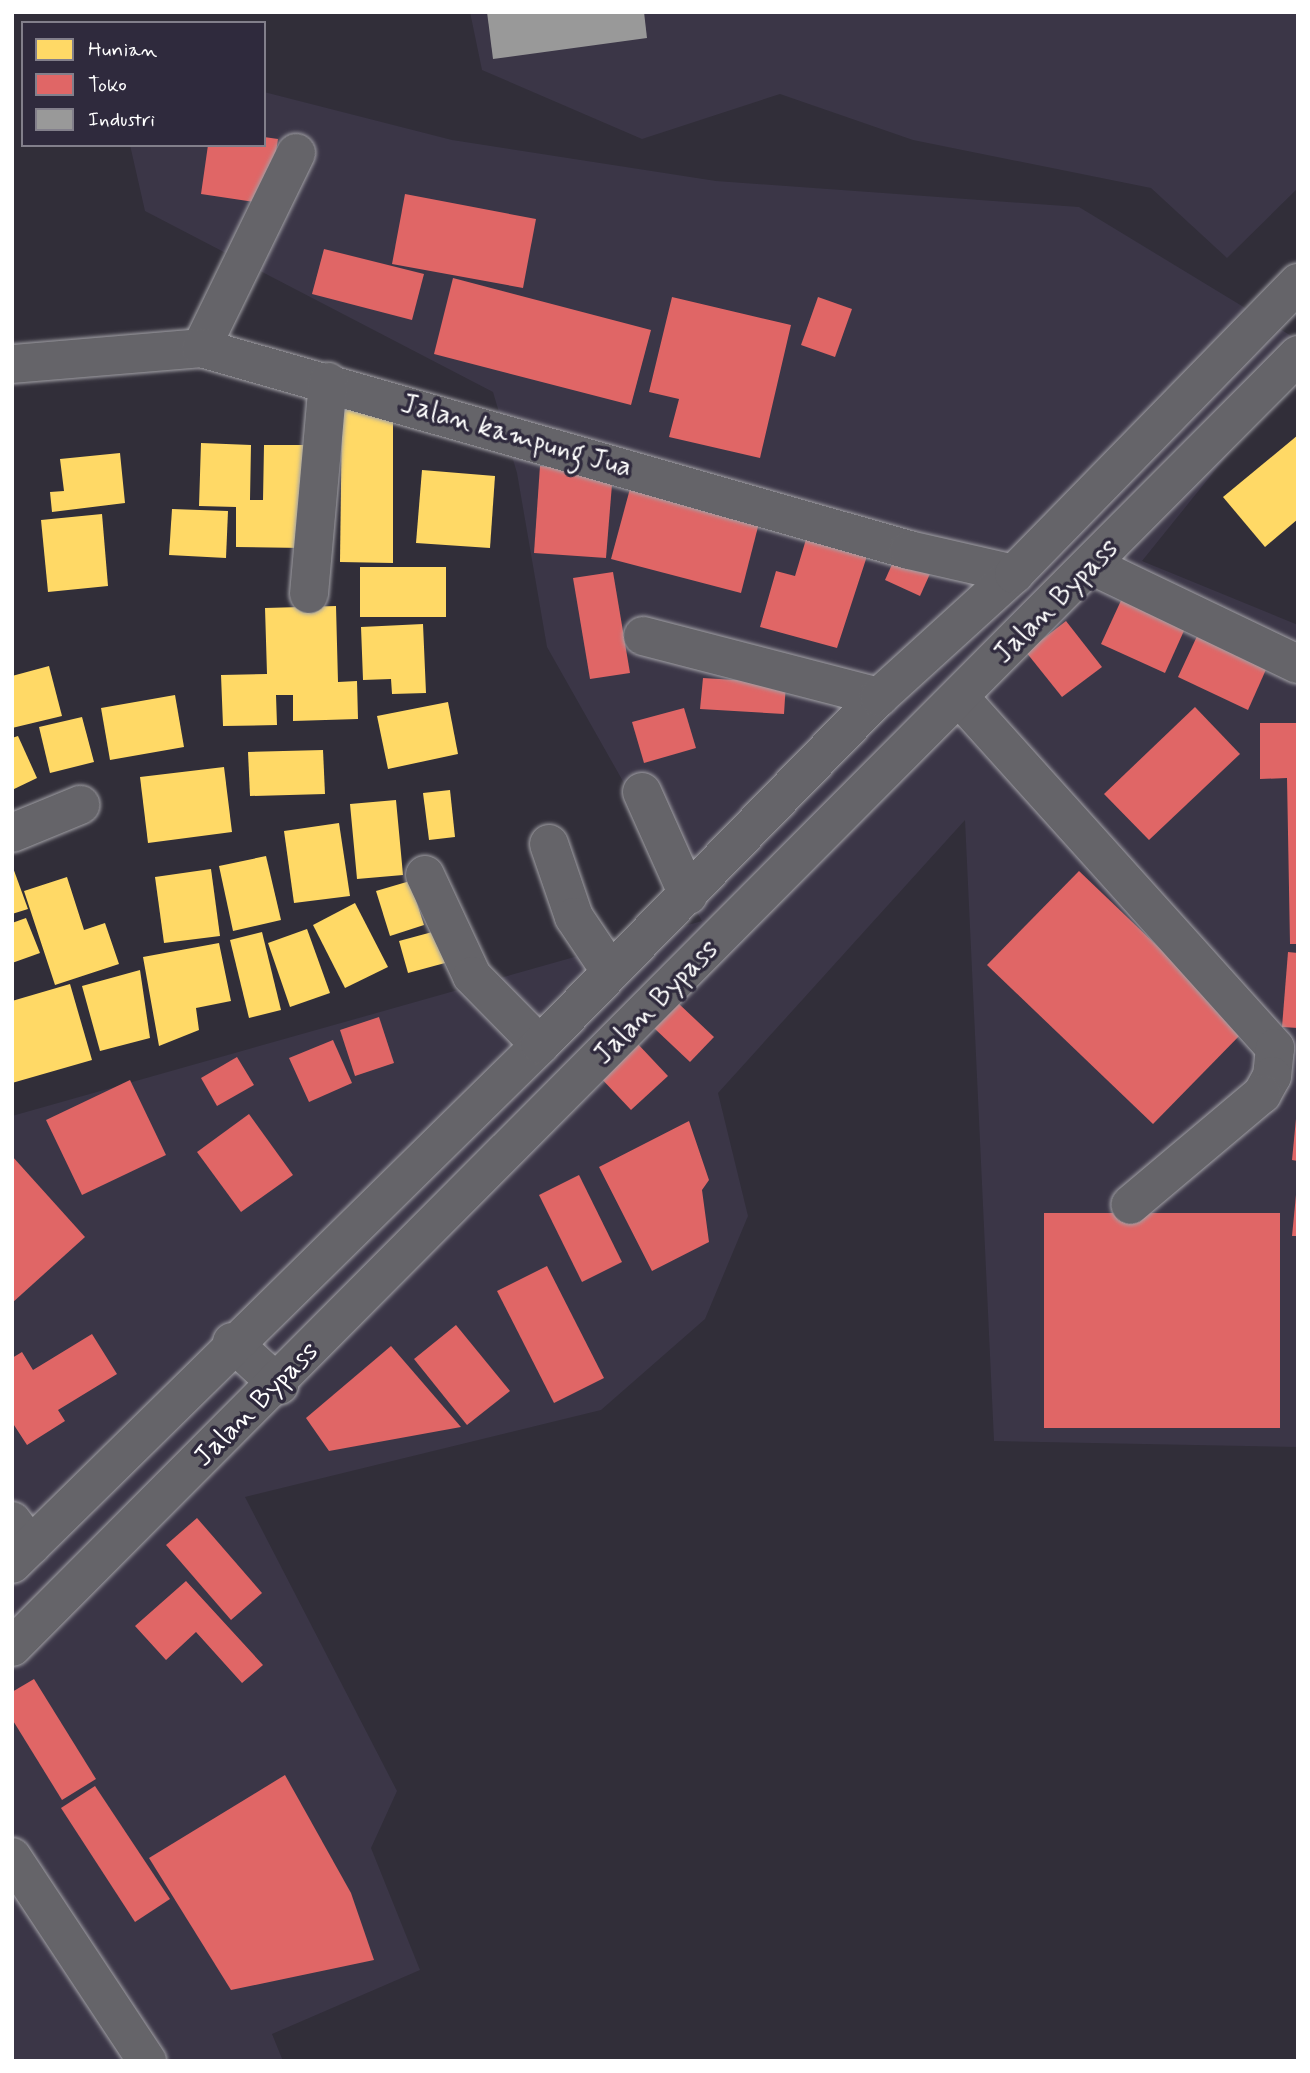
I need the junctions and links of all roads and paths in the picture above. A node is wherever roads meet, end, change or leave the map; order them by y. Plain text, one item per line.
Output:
1 (296, 153) dead end
2 (1298, 283) edge
3 (201, 348) junction
4 (1298, 355) edge
5 (12, 364) edge
6 (328, 382) junction
7 (1093, 566) junction
8 (1014, 574) junction
9 (309, 594) dead end
10 (643, 636) dead end
11 (1298, 664) edge
12 (879, 697) junction
13 (960, 698) junction
14 (642, 792) dead end
15 (80, 805) dead end
16 (12, 832) edge
17 (549, 844) dead end
18 (425, 875) dead end
19 (688, 895) junction
20 (611, 972) junction
21 (540, 1045) junction
22 (1130, 1205) dead end
23 (232, 1342) junction
24 (279, 1385) junction
25 (18, 1544) edge
26 (12, 1647) edge
27 (12, 1857) edge
28 (147, 2061) edge

1 - 3 main road
2 - 8 main road, Jalan Bypass
3 - 5 main road, Jalan kampung Jua
3 - 6 main road, Jalan kampung Jua
4 - 7 main road, Jalan Bypass
6 - 8 main road, Jalan kampung Jua
6 - 9 main road
7 - 11 main road
7 - 13 main road, Jalan Bypass
8 - 12 main road, Jalan Bypass
10 - 12 main road
12 - 19 main road, Jalan Bypass
13 - 22 main road
13 - 24 main road, Jalan Bypass
14 - 19 main road
15 - 16 main road
17 - 20 main road
18 - 21 main road
19 - 20 main road, Jalan Bypass
20 - 21 main road, Jalan Bypass
21 - 23 main road, Jalan Bypass
23 - 24 main road
23 - 25 main road, Jalan Bypass
24 - 26 main road, Jalan Bypass
27 - 28 main road

